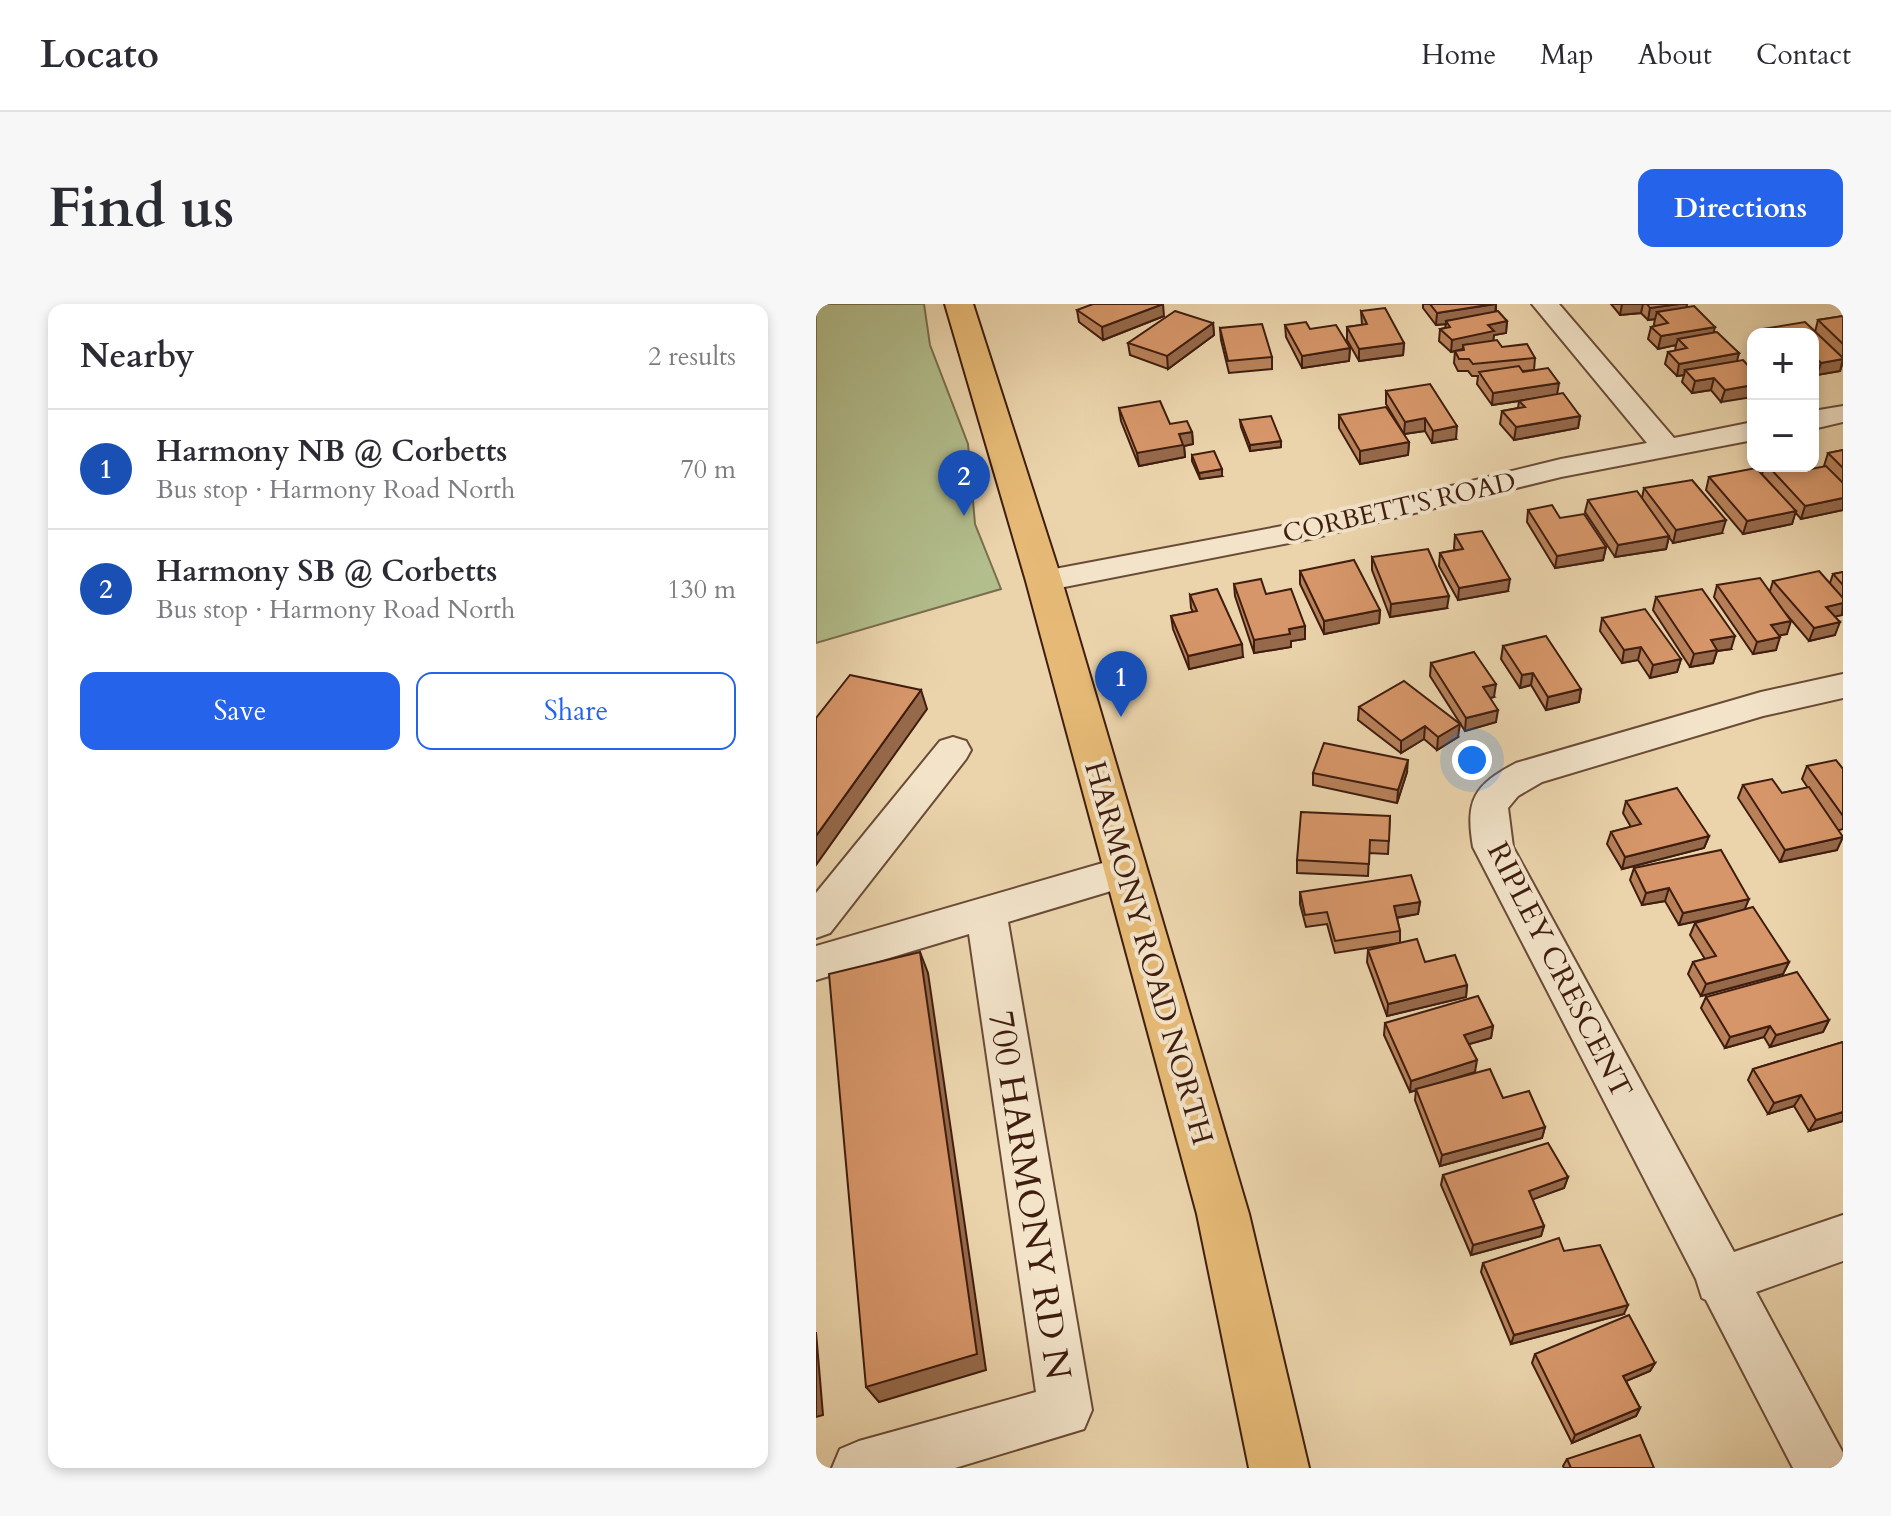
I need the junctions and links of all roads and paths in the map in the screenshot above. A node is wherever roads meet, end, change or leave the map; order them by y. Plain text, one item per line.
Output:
1 (959, 304) edge
2 (1545, 304) edge
3 (1843, 414) edge
4 (1819, 419) edge
5 (1747, 432) edge
6 (1666, 447) junction
7 (1044, 581) junction
8 (1843, 686) edge
9 (953, 750) dead end
10 (1127, 871) junction
11 (986, 911) junction
12 (816, 922) edge
13 (816, 963) edge
14 (1843, 1238) edge
15 (1720, 1281) junction
16 (859, 1468) edge
17 (1279, 1468) edge
18 (1822, 1468) edge

1 - 7 main road, HARMONY ROAD NORTH
2 - 6 street
3 - 4 street
5 - 6 street, CORBETT'S ROAD
6 - 7 street, CORBETT'S ROAD
7 - 10 main road, HARMONY ROAD NORTH
8 - 15 street, RIPLEY CRESCENT
9 - 12 street
10 - 11 street
10 - 17 main road, HARMONY ROAD NORTH
11 - 13 street
11 - 16 street, 700 HARMONY RD N
14 - 15 street
15 - 18 street, RIPLEY CRESCENT

